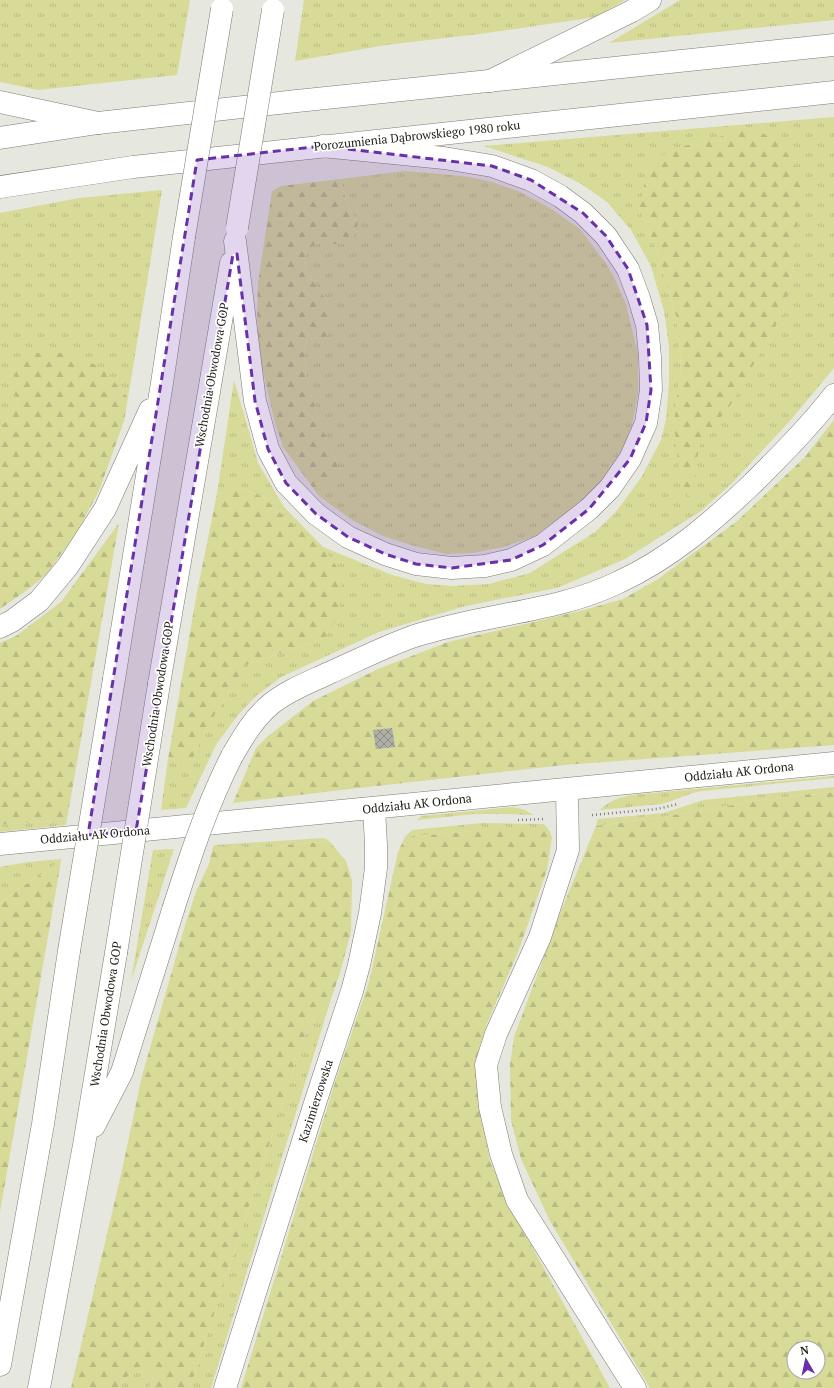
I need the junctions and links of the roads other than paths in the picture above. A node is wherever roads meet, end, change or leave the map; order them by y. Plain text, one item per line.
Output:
1 (650, 0) edge
2 (223, 5) edge
3 (274, 5) edge
4 (834, 45) edge
5 (490, 81) junction
6 (834, 92) edge
7 (0, 102) edge
8 (98, 123) junction
9 (0, 138) edge
10 (322, 146) junction
11 (0, 187) edge
12 (236, 234) junction
13 (162, 383) junction
14 (834, 395) edge
15 (0, 627) edge
16 (834, 763) edge
17 (567, 789) junction
18 (374, 808) junction
19 (0, 844) edge
20 (84, 1145) junction
21 (0, 1365) edge
22 (40, 1388) edge
23 (225, 1388) edge
24 (635, 1388) edge

1 - 5 main road
2 - 13 main road, bridge
3 - 12 main road, Wschodnia Obwodowa GOP, bridge
4 - 5 main road
5 - 8 main road
6 - 10 main road, Porozumienia Dąbrowskiego 1980 roku
7 - 8 main road
8 - 9 main road
10 - 11 main road, Porozumienia Dąbrowskiego 1980 roku
10 - 12 main road
12 - 20 main road, Wschodnia Obwodowa GOP, bridge
13 - 15 main road
13 - 21 main road, bridge
14 - 20 main road, bridge
16 - 17 main road, Oddziału AK Ordona
17 - 18 main road, Oddziału AK Ordona
17 - 24 main road
18 - 19 main road, Oddziału AK Ordona
18 - 23 main road, Kazimierzowska
20 - 22 main road, Wschodnia Obwodowa GOP

